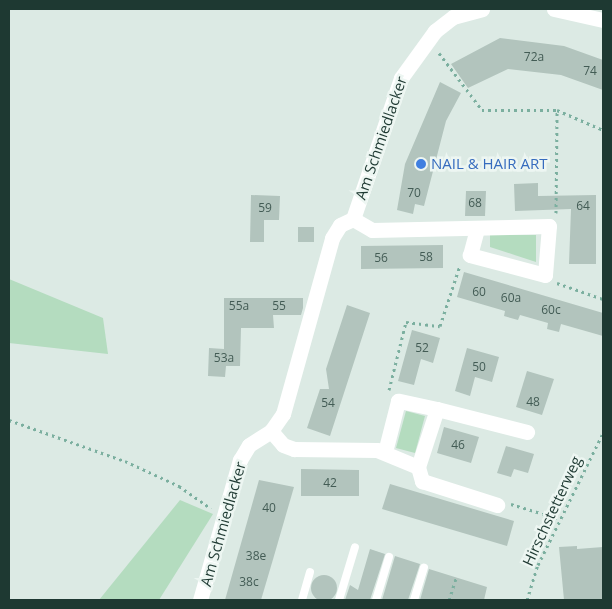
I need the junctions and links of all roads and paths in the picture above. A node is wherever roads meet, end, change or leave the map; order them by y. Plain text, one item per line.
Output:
1 (482, 9) edge
2 (554, 9) edge
3 (603, 20) edge
4 (438, 52) dead end
5 (557, 110) junction
6 (603, 130) edge
7 (557, 198) dead end
8 (353, 219) junction
9 (477, 228) junction
10 (470, 255) junction
11 (544, 275) junction
12 (603, 299) edge
13 (398, 401) junction
14 (437, 409) junction
15 (9, 420) edge
16 (272, 430) junction
17 (527, 432) dead end
18 (603, 433) edge
19 (385, 452) junction
20 (418, 467) junction
21 (497, 505) joint
22 (225, 518) junction
23 (560, 518) junction
24 (355, 547) dead end
25 (389, 556) dead end
26 (424, 568) dead end
27 (310, 572) dead end
28 (456, 578) dead end
29 (200, 600) edge
30 (302, 600) edge
31 (339, 600) edge
32 (376, 600) edge
33 (414, 600) edge
34 (449, 600) edge
35 (527, 600) edge

1 - 8 street, Am Schmiedlacker
2 - 3 street
4 - 5 path
5 - 6 path
5 - 7 path
8 - 9 street, Am Schmiedlacker
8 - 16 street, Am Schmiedlacker
9 - 10 street
9 - 11 street, Am Schmiedlacker
10 - 11 street
10 - 13 path
11 - 12 path
13 - 14 street
13 - 19 street
14 - 17 street
14 - 20 street
15 - 22 path
16 - 19 street
16 - 22 street, Am Schmiedlacker
18 - 23 path, Hirschstetterweg
19 - 20 street
20 - 21 street
21 - 23 path
22 - 29 street, Am Schmiedlacker
23 - 35 path, Hirschstetterweg
24 - 31 lane
25 - 32 lane
26 - 33 lane
27 - 30 lane
28 - 34 path

